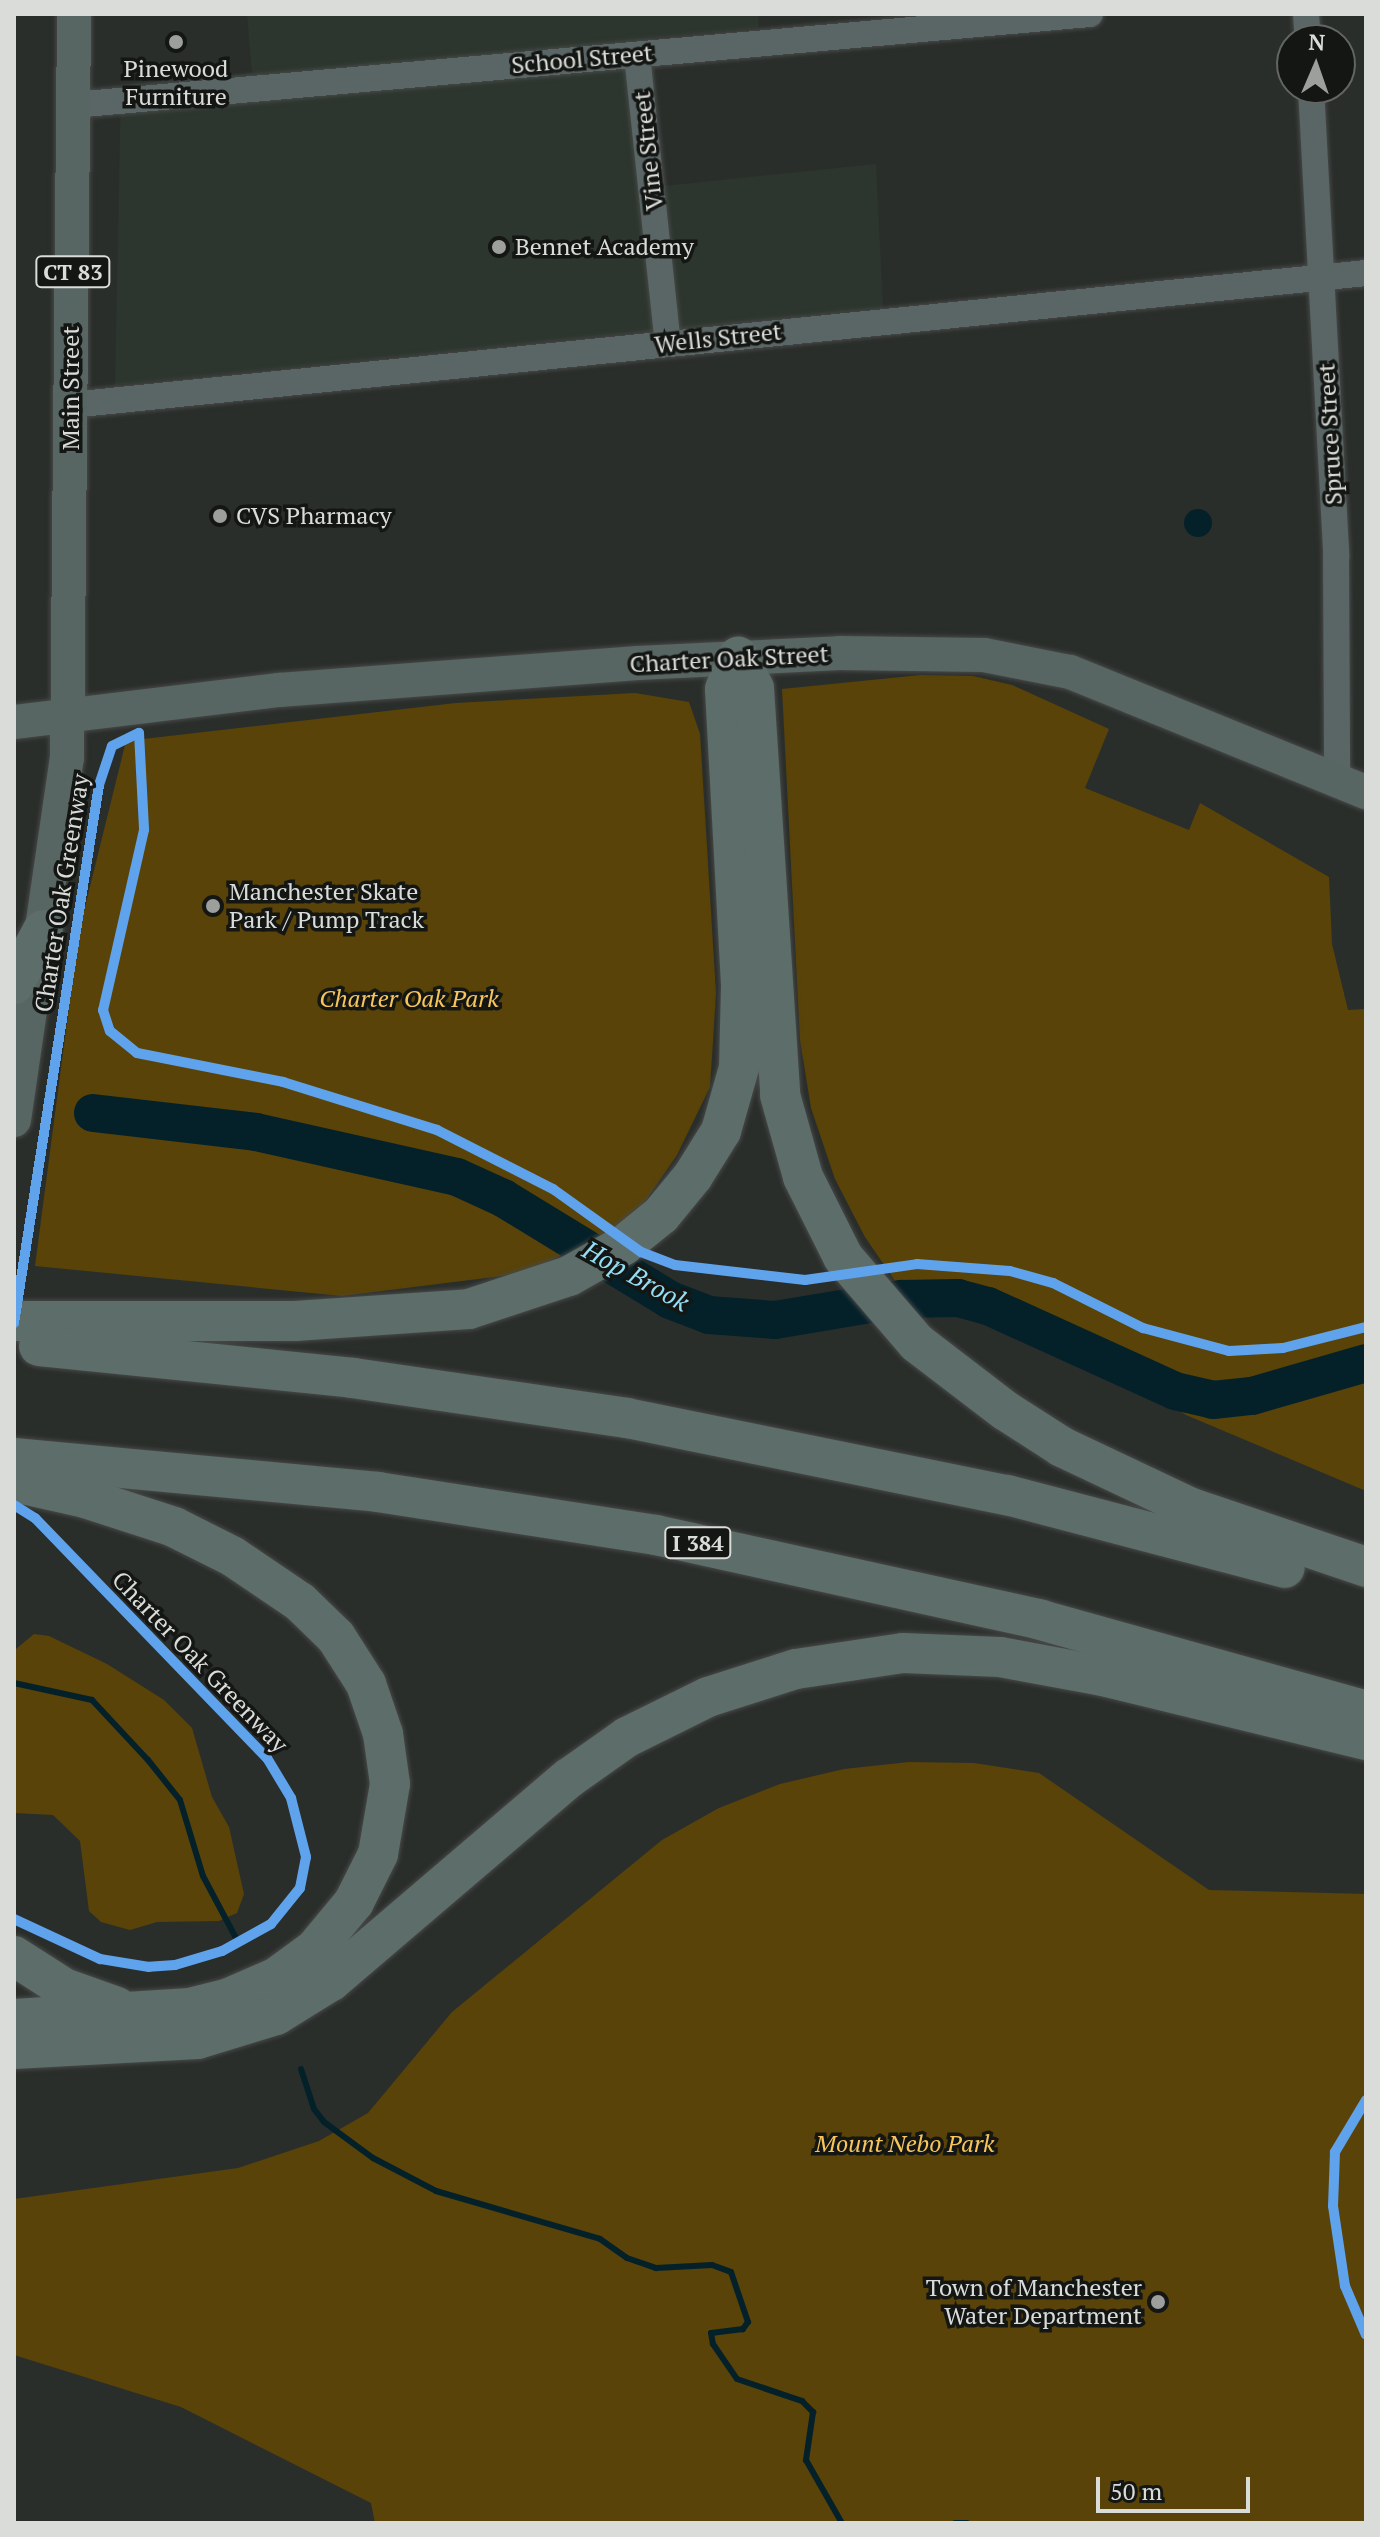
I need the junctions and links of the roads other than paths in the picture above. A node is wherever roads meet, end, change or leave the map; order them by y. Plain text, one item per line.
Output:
1 (74, 14) edge
2 (1090, 14) edge
3 (637, 55) junction
4 (1312, 104) edge
5 (74, 105) junction
6 (1366, 273) edge
7 (1322, 276) junction
8 (668, 343) junction
9 (71, 405) junction
10 (738, 657) junction
11 (70, 715) junction
12 (14, 722) edge
13 (1351, 786) edge
14 (43, 930) junction
15 (14, 984) edge
16 (14, 1120) edge
17 (14, 1321) edge
18 (14, 1344) edge
19 (14, 1458) edge
20 (14, 1482) edge
21 (1366, 1567) edge
22 (1366, 1592) edge
23 (1366, 1711) edge
24 (1366, 1740) edge
25 (14, 1956) edge
26 (157, 2012) junction
27 (14, 2019) edge
28 (14, 2049) edge

1 - 5 main road, Main Street / CT 83
2 - 3 street, School Street
3 - 5 street, School Street
3 - 8 street, Vine Street
4 - 7 street, Spruce Street
5 - 9 main road, Main Street / CT 83
6 - 7 street, Wells Street
7 - 8 street, Wells Street
7 - 13 street, Spruce Street
8 - 9 street, Wells Street
9 - 11 main road, Main Street / CT 83
10 - 11 main road, Charter Oak Street
10 - 13 main road, Charter Oak Street
10 - 17 highway
10 - 21 highway
11 - 12 main road, Charter Oak Street
11 - 14 main road, CT 83
14 - 15 highway
14 - 16 main road, CT 83
18 - 22 highway
19 - 23 highway, I 384
20 - 26 highway
24 - 28 highway
25 - 26 highway
26 - 27 highway

